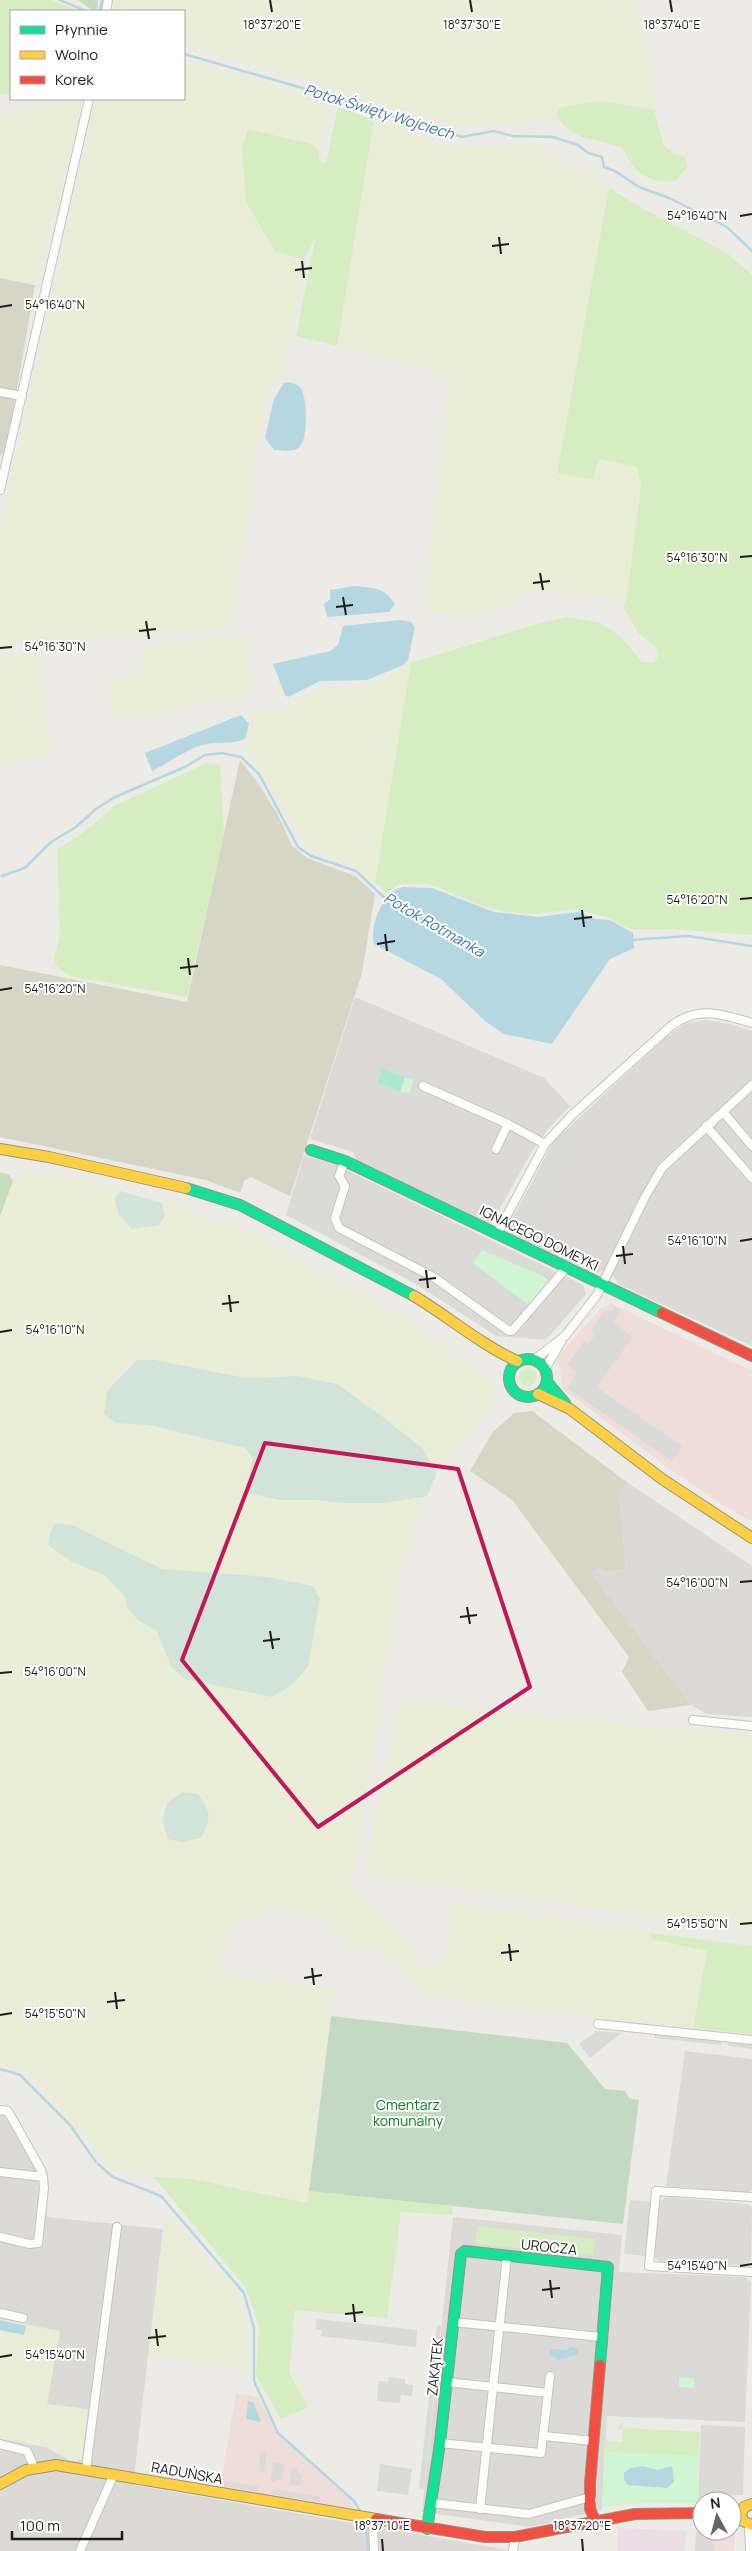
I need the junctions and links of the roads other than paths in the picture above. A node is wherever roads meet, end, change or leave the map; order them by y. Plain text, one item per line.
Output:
1 (89, 100) edge
2 (0, 392) edge
3 (22, 396) junction
4 (0, 490) edge
5 (752, 1023) edge
6 (752, 1085) edge
7 (424, 1086) dead end
8 (722, 1112) junction
9 (508, 1124) junction
10 (706, 1126) junction
11 (545, 1144) junction
12 (752, 1146) edge
13 (0, 1148) edge
14 (496, 1149) dead end
15 (311, 1150) dead end
16 (345, 1161) junction
17 (752, 1178) edge
18 (497, 1234) junction
19 (567, 1267) junction
20 (603, 1284) junction
21 (565, 1336) junction
22 (493, 1350) junction
23 (752, 1356) edge
24 (534, 1360) junction
25 (517, 1361) junction
26 (545, 1369) junction
27 (510, 1370) junction
28 (546, 1382) junction
29 (538, 1394) junction
30 (570, 1409) junction
31 (752, 1538) edge
32 (693, 1720) dead end
33 (752, 1726) edge
34 (598, 2024) dead end
35 (752, 2040) edge
36 (0, 2110) edge
37 (0, 2172) edge
38 (43, 2177) junction
39 (752, 2197) edge
40 (117, 2227) dead end
41 (0, 2237) edge
42 (507, 2256) junction
43 (752, 2272) edge
44 (0, 2313) edge
45 (23, 2318) dead end
46 (453, 2322) junction
47 (500, 2327) junction
48 (601, 2337) junction
49 (550, 2376) dead end
50 (447, 2382) junction
51 (493, 2388) junction
52 (548, 2394) junction
53 (544, 2436) junction
54 (593, 2441) junction
55 (440, 2443) junction
56 (0, 2444) edge
57 (486, 2448) junction
58 (34, 2467) junction
59 (86, 2469) junction
60 (114, 2474) junction
61 (0, 2484) edge
62 (590, 2497) junction
63 (432, 2503) junction
64 (480, 2509) junction
65 (692, 2513) edge
66 (373, 2520) junction
67 (595, 2520) junction
68 (751, 2525) edge
69 (427, 2529) junction
70 (515, 2537) junction
71 (80, 2551) edge
72 (374, 2551) edge
73 (513, 2551) edge
74 (750, 2551) edge

1 - 3 street
2 - 3 street
3 - 4 street
5 - 11 street
6 - 8 street
7 - 9 street
8 - 10 street
8 - 12 street
9 - 11 street
9 - 14 street
10 - 17 street
10 - 20 street
11 - 18 street
13 - 22 street
15 - 16 street, IGNACEGO DOMEYKI
16 - 18 street, IGNACEGO DOMEYKI
16 - 19 street
18 - 19 street, IGNACEGO DOMEYKI
19 - 20 street, IGNACEGO DOMEYKI
20 - 21 street
20 - 23 street, IGNACEGO DOMEYKI
21 - 24 street
21 - 26 street
22 - 25 street
22 - 27 street
24 - 25 street
24 - 26 street
25 - 27 street
26 - 28 street
27 - 29 street
28 - 29 street
28 - 30 street
29 - 30 street
30 - 31 street
32 - 33 street
34 - 35 street
36 - 38 street
37 - 38 street
38 - 41 street
39 - 43 street
40 - 59 street
42 - 46 street, ZAKĄTEK
42 - 47 street, UROCZA
42 - 48 street, UROCZA
44 - 45 street
46 - 47 street
46 - 50 street, ZAKĄTEK
47 - 48 street
47 - 51 street, UROCZA
48 - 54 street, UROCZA
49 - 52 street
50 - 51 street
50 - 55 street, ZAKĄTEK
51 - 52 street
51 - 57 street, UROCZA
52 - 53 street
53 - 54 street
53 - 57 street
54 - 62 street, UROCZA
55 - 57 street
55 - 63 street, ZAKĄTEK
56 - 58 street
57 - 64 street, UROCZA
58 - 59 street, RADUŃSKA
58 - 61 street, RADUŃSKA
59 - 60 street, RADUŃSKA
60 - 66 street, RADUŃSKA
60 - 71 street
62 - 64 street
62 - 67 street, UROCZA
63 - 64 street
63 - 69 street, ZAKĄTEK
65 - 67 street, RADUŃSKA
66 - 69 street, RADUŃSKA
66 - 72 street
67 - 70 street, RADUŃSKA
68 - 74 street
69 - 70 street, RADUŃSKA
70 - 73 street

